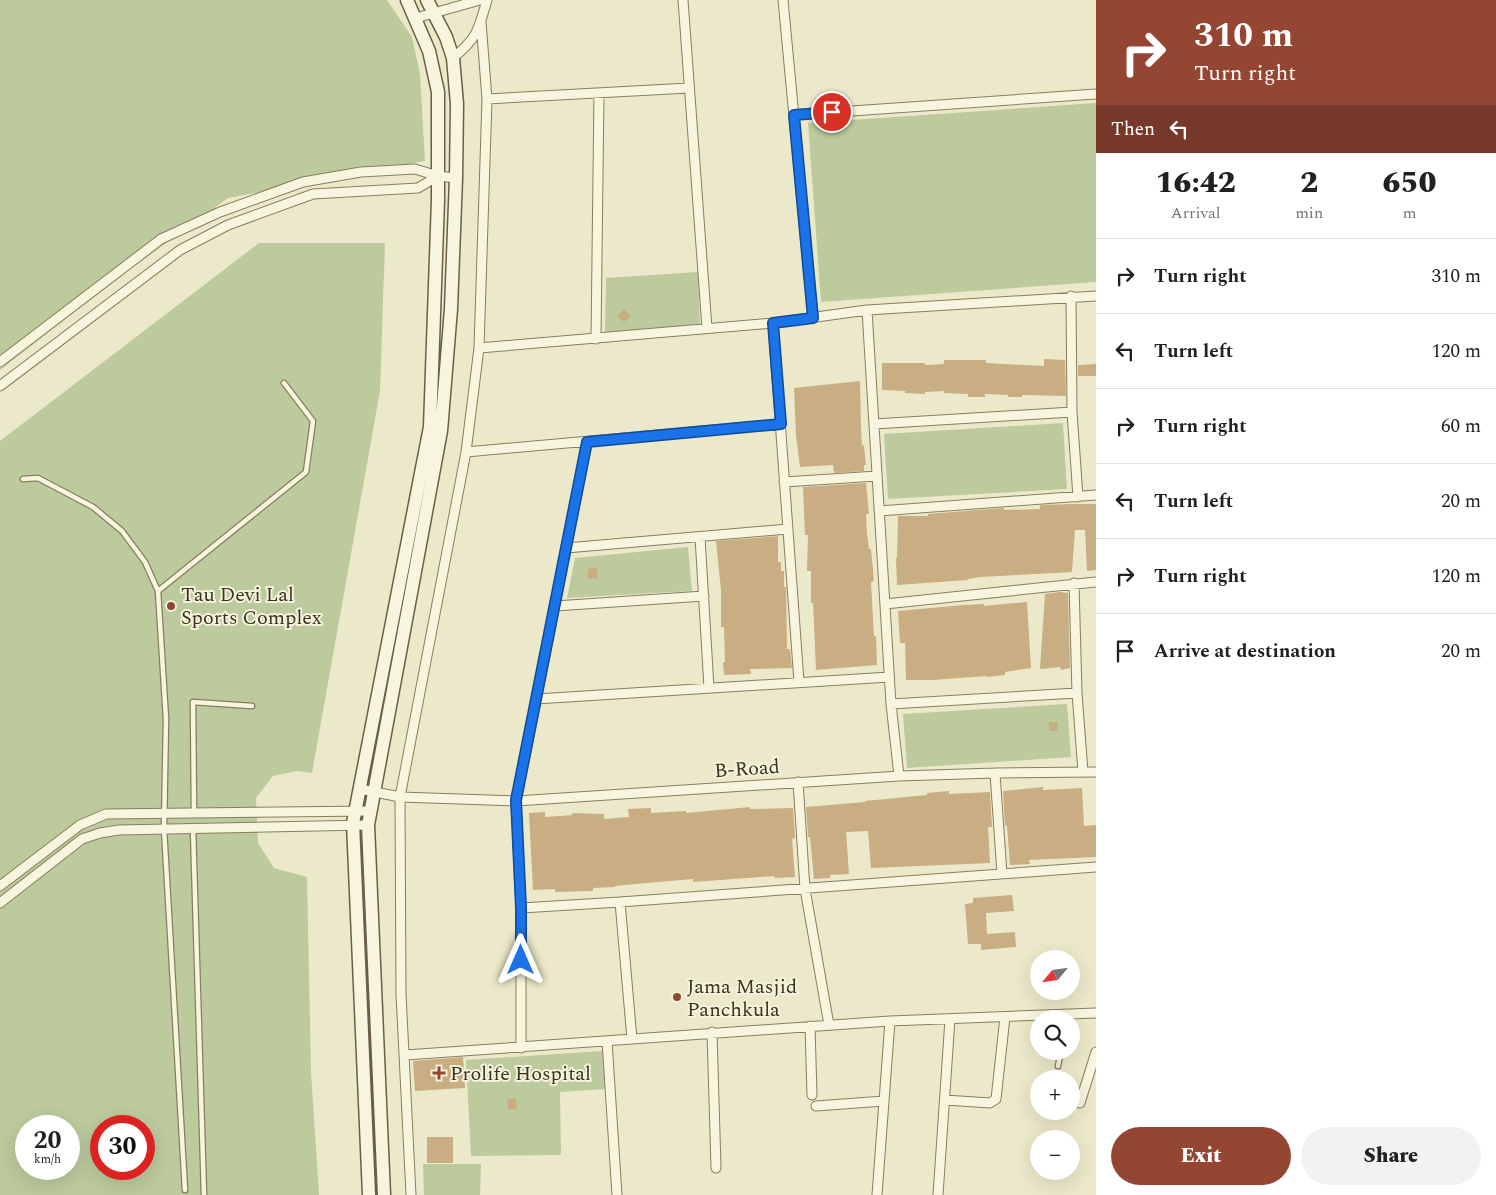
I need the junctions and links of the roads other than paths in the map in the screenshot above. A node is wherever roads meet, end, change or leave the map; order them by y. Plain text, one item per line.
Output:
1 (407, 0) edge
2 (427, 0) edge
3 (480, 0) edge
4 (683, 0) edge
5 (783, 0) edge
6 (434, 12) junction
7 (416, 18) junction
8 (481, 22) junction
9 (453, 58) junction
10 (689, 88) junction
11 (599, 93) junction
12 (1096, 94) edge
13 (487, 99) junction
14 (794, 115) junction
15 (438, 176) junction
16 (456, 178) junction
17 (1071, 296) junction
18 (1096, 296) edge
19 (867, 310) junction
20 (813, 318) junction
21 (773, 323) junction
22 (707, 328) junction
23 (596, 339) junction
24 (479, 348) junction
25 (0, 362) edge
26 (284, 383) dead end
27 (0, 386) edge
28 (1072, 412) junction
29 (781, 424) junction
30 (874, 424) junction
31 (587, 442) junction
32 (466, 452) junction
33 (877, 476) junction
34 (23, 480) dead end
35 (784, 482) junction
36 (1096, 495) edge
37 (1078, 497) junction
38 (879, 511) junction
39 (788, 529) junction
40 (700, 537) junction
41 (566, 548) junction
42 (1096, 582) edge
43 (1074, 583) junction
44 (158, 591) junction
45 (704, 596) junction
46 (885, 604) junction
47 (555, 606) junction
48 (889, 677) junction
49 (799, 682) junction
50 (709, 688) junction
51 (1076, 693) junction
52 (536, 699) junction
53 (891, 704) junction
54 (252, 706) dead end
55 (1083, 772) junction
56 (1096, 772) edge
57 (995, 773) junction
58 (899, 776) junction
59 (798, 782) junction
60 (360, 789) junction
61 (374, 792) junction
62 (400, 797) junction
63 (516, 800) junction
64 (355, 811) junction
65 (371, 811) junction
66 (164, 813) junction
67 (194, 813) junction
68 (368, 825) junction
69 (353, 826) junction
70 (193, 829) junction
71 (164, 830) junction
72 (1096, 868) edge
73 (1002, 874) junction
74 (0, 886) edge
75 (806, 889) junction
76 (620, 902) junction
77 (0, 903) edge
78 (521, 908) junction
79 (1096, 1013) edge
80 (1080, 1015) edge
81 (1005, 1016) junction
82 (1030, 1016) edge
83 (950, 1019) junction
84 (890, 1021) junction
85 (829, 1025) junction
86 (810, 1026) junction
87 (712, 1032) junction
88 (632, 1039) junction
89 (607, 1041) junction
90 (520, 1048) junction
91 (1096, 1052) edge
92 (405, 1055) junction
93 (1059, 1060) edge
94 (1058, 1066) dead end
95 (812, 1095) dead end
96 (945, 1100) junction
97 (884, 1101) junction
98 (1080, 1103) dead end
99 (816, 1106) dead end
100 (716, 1168) dead end
101 (185, 1190) dead end
102 (204, 1195) edge
103 (369, 1195) edge
104 (384, 1195) edge
105 (411, 1195) edge
106 (618, 1195) edge
107 (877, 1195) edge
108 (938, 1195) edge

1 - 7 street
2 - 6 street
3 - 6 street
3 - 8 street
4 - 10 street
5 - 14 street
6 - 7 street
6 - 9 street
7 - 15 street
8 - 9 street
8 - 13 street
9 - 16 street
10 - 11 street
10 - 22 street
11 - 13 street
11 - 23 street
12 - 14 street
13 - 24 street
14 - 20 street
15 - 16 street
15 - 25 street
15 - 27 street
15 - 60 street
16 - 61 street
17 - 18 street
17 - 19 street
17 - 28 street
19 - 20 street
19 - 30 street
20 - 21 street
21 - 22 street
21 - 29 street
22 - 23 street
23 - 24 street
24 - 32 street
26 - 44 lane
28 - 30 street
28 - 37 street
29 - 31 street
29 - 35 street
30 - 33 street
31 - 32 street
31 - 41 street
32 - 62 street
33 - 35 street
33 - 38 street
34 - 44 lane
35 - 39 street
36 - 37 street
37 - 38 street
38 - 46 street
39 - 40 street
39 - 49 street
40 - 41 street
40 - 45 street
41 - 47 street
42 - 43 street
43 - 46 street
43 - 51 street
44 - 66 lane
45 - 47 street
45 - 50 street
46 - 48 street
47 - 52 street
48 - 49 street
48 - 53 street
49 - 50 street
50 - 52 street
51 - 53 street
51 - 55 street
52 - 63 street
53 - 58 street
54 - 67 lane
55 - 56 street, B-Road
55 - 57 street, B-Road
57 - 58 street, B-Road
57 - 73 street
58 - 59 street, B-Road
59 - 63 street, B-Road
59 - 75 street
60 - 61 street, B-Road
60 - 64 street
61 - 62 street, B-Road
61 - 65 street
62 - 63 street, B-Road
62 - 92 street
63 - 78 street
64 - 65 street
64 - 67 street
64 - 69 street
65 - 68 street
66 - 67 street
66 - 71 lane
66 - 74 street
67 - 70 street
68 - 69 street
68 - 104 street
69 - 70 street
69 - 103 street
70 - 71 street
70 - 102 lane
71 - 77 street
71 - 101 lane
72 - 73 street
73 - 75 street
75 - 76 street
75 - 85 street
76 - 78 street
76 - 88 street
78 - 90 street
79 - 80 street
81 - 82 street
81 - 83 street
81 - 96 street
83 - 84 street
83 - 96 street
84 - 85 street
84 - 97 street
85 - 86 street
86 - 87 street
86 - 95 street
87 - 88 street
87 - 100 street
88 - 89 street
89 - 90 street
89 - 106 street
90 - 92 street
91 - 98 street
92 - 105 street
93 - 94 lane
96 - 108 street
97 - 99 street
97 - 107 street

